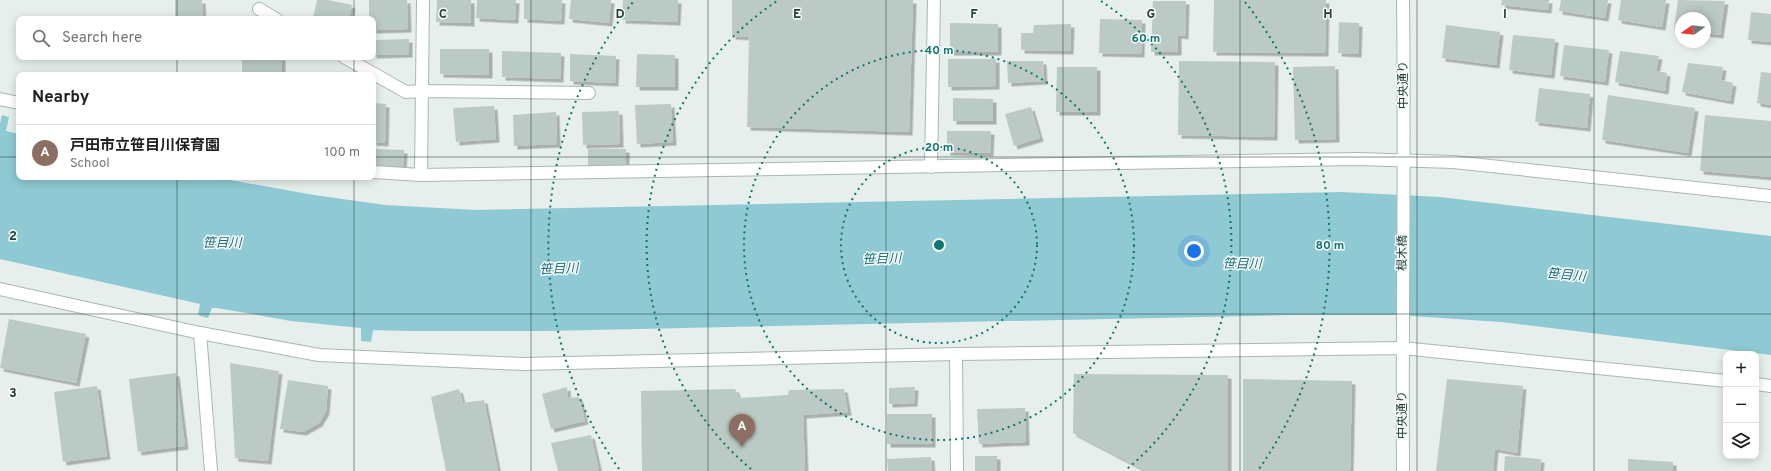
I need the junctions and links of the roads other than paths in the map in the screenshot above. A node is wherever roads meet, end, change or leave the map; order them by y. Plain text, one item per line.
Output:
1 (423, 0) edge
2 (934, 0) edge
3 (1404, 0) edge
4 (259, 10) dead end
5 (270, 16) edge
6 (349, 60) edge
7 (371, 72) edge
8 (376, 75) edge
9 (422, 91) junction
10 (589, 93) dead end
11 (0, 99) edge
12 (16, 102) edge
13 (1405, 165) junction
14 (932, 167) junction
15 (376, 172) edge
16 (421, 175) junction
17 (1771, 196) edge
18 (0, 289) edge
19 (200, 333) junction
20 (1402, 336) joint
21 (1402, 348) junction
22 (956, 354) junction
23 (1723, 381) edge
24 (1759, 384) edge
25 (1771, 386) edge
26 (211, 471) edge
27 (957, 471) edge
28 (1403, 471) edge

1 - 9 street
2 - 14 street
3 - 13 street, 中央通り
4 - 5 street
6 - 7 street
8 - 9 street
9 - 10 street
9 - 16 street
11 - 12 street
13 - 14 street
13 - 17 street
13 - 20 street, 根木橋
14 - 16 street
15 - 16 street
18 - 19 street
19 - 22 street
19 - 26 street
20 - 21 street, 中央通り
21 - 22 street
21 - 23 street
21 - 28 street, 中央通り
22 - 27 street
24 - 25 street

